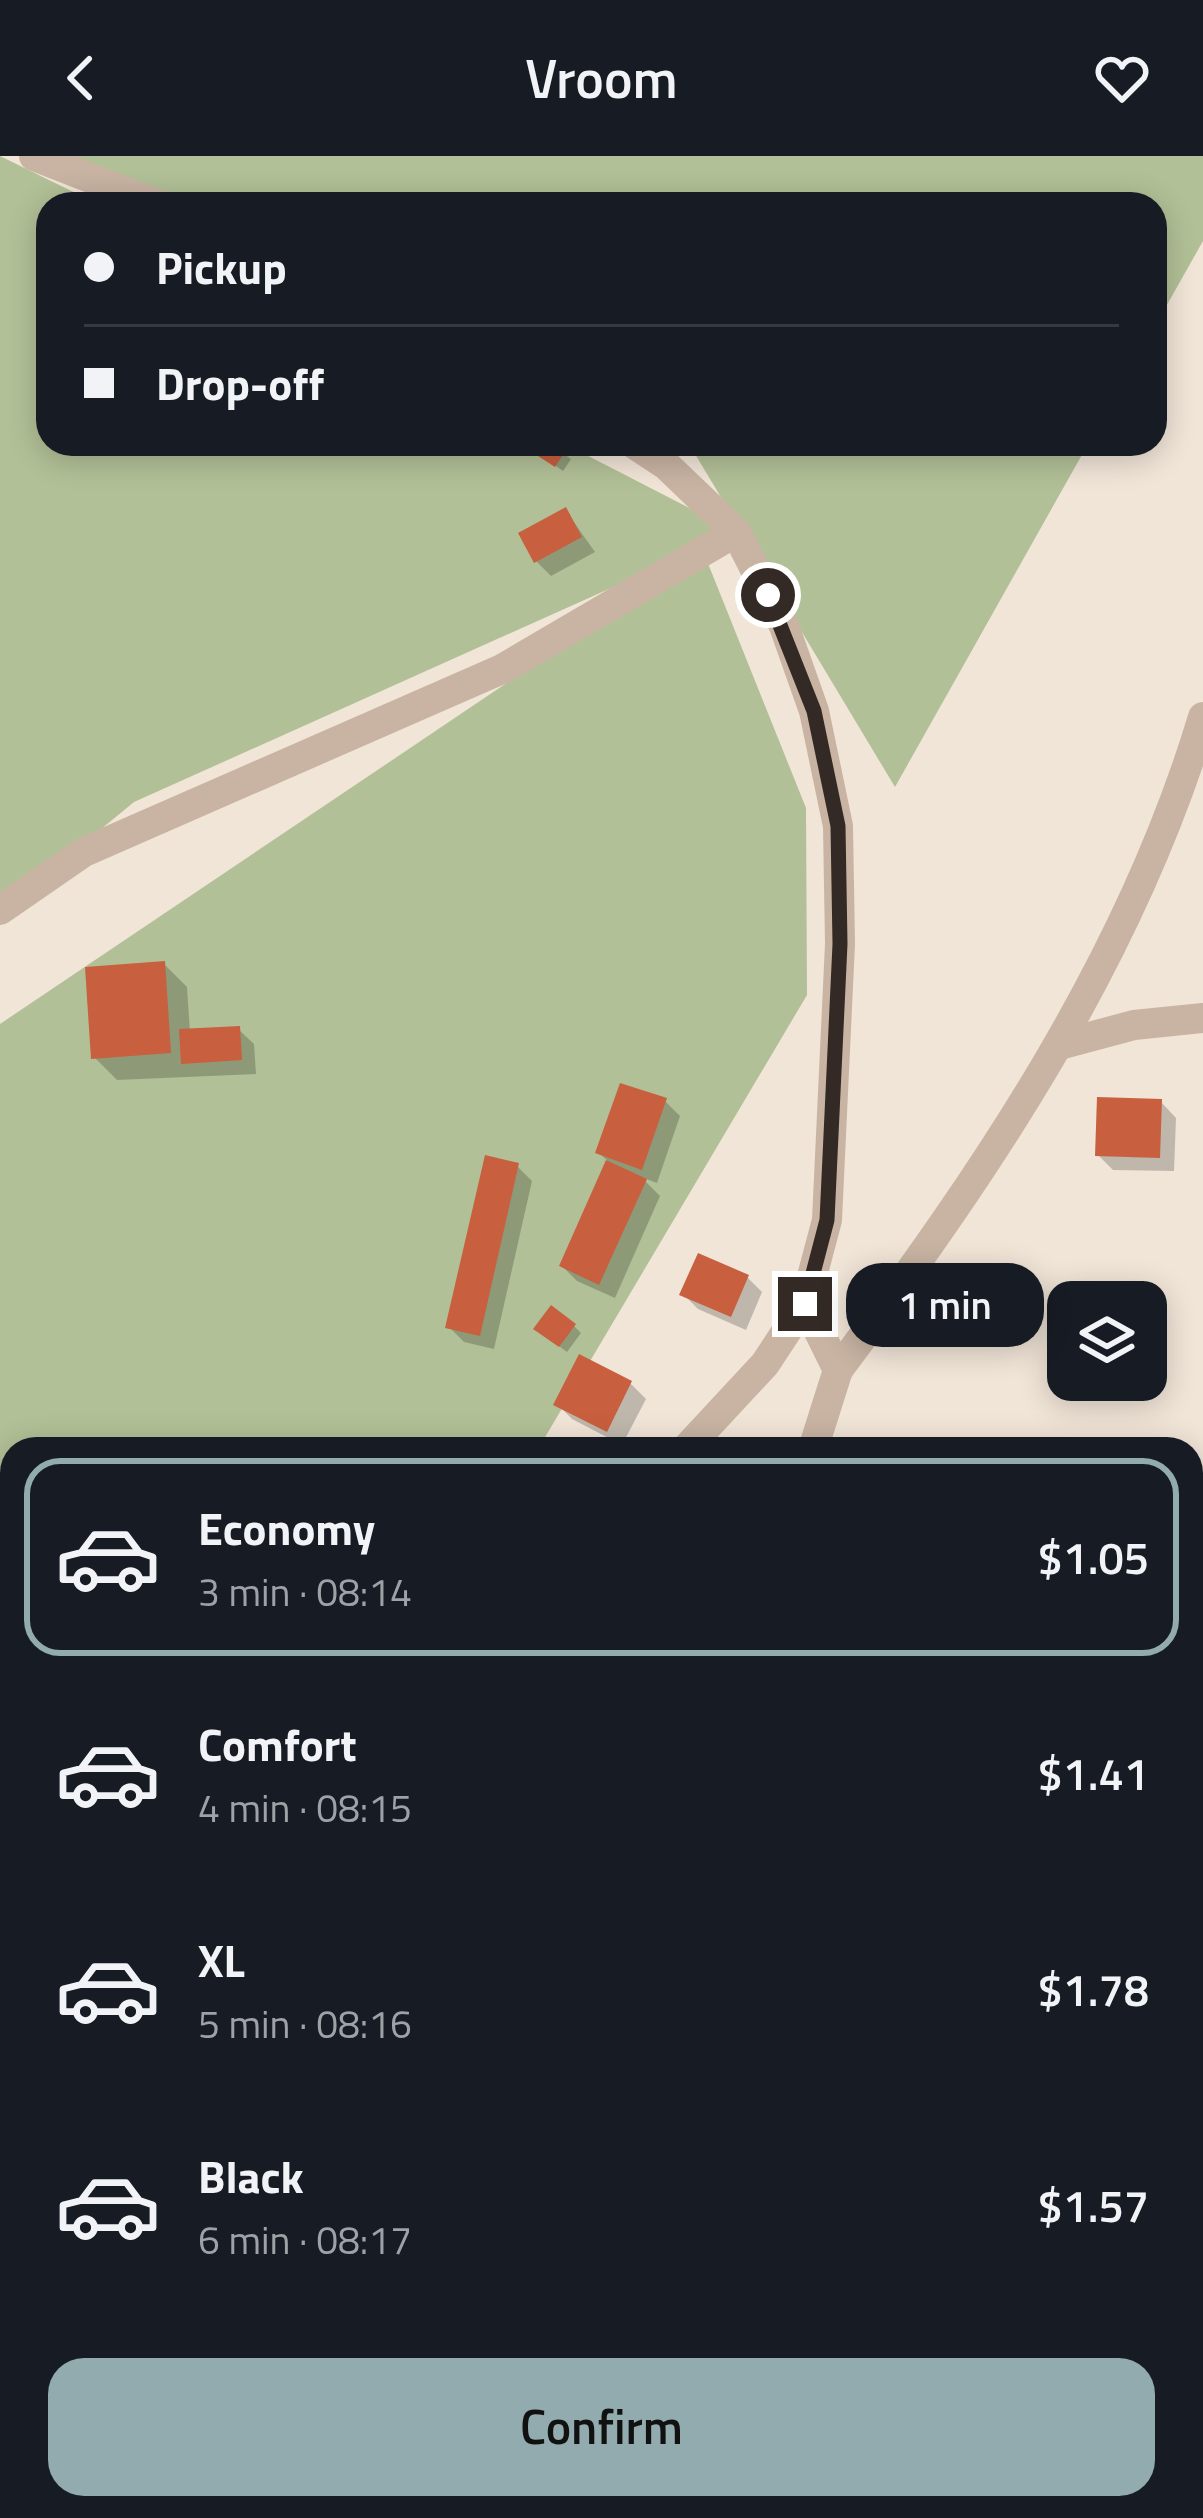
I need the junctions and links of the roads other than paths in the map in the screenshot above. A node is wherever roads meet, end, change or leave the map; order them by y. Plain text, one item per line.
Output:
1 (34, 156) edge
2 (127, 192) edge
3 (652, 456) edge
4 (736, 532) junction
5 (1203, 717) edge
6 (0, 910) edge
7 (1203, 1018) edge
8 (1063, 1044) junction
9 (805, 1304) junction
10 (838, 1370) junction
11 (697, 1437) edge
12 (817, 1437) edge

1 - 2 street
3 - 4 street
4 - 6 street
4 - 9 street
5 - 8 street
7 - 8 street
8 - 10 street
9 - 10 street
9 - 11 street
10 - 12 street

